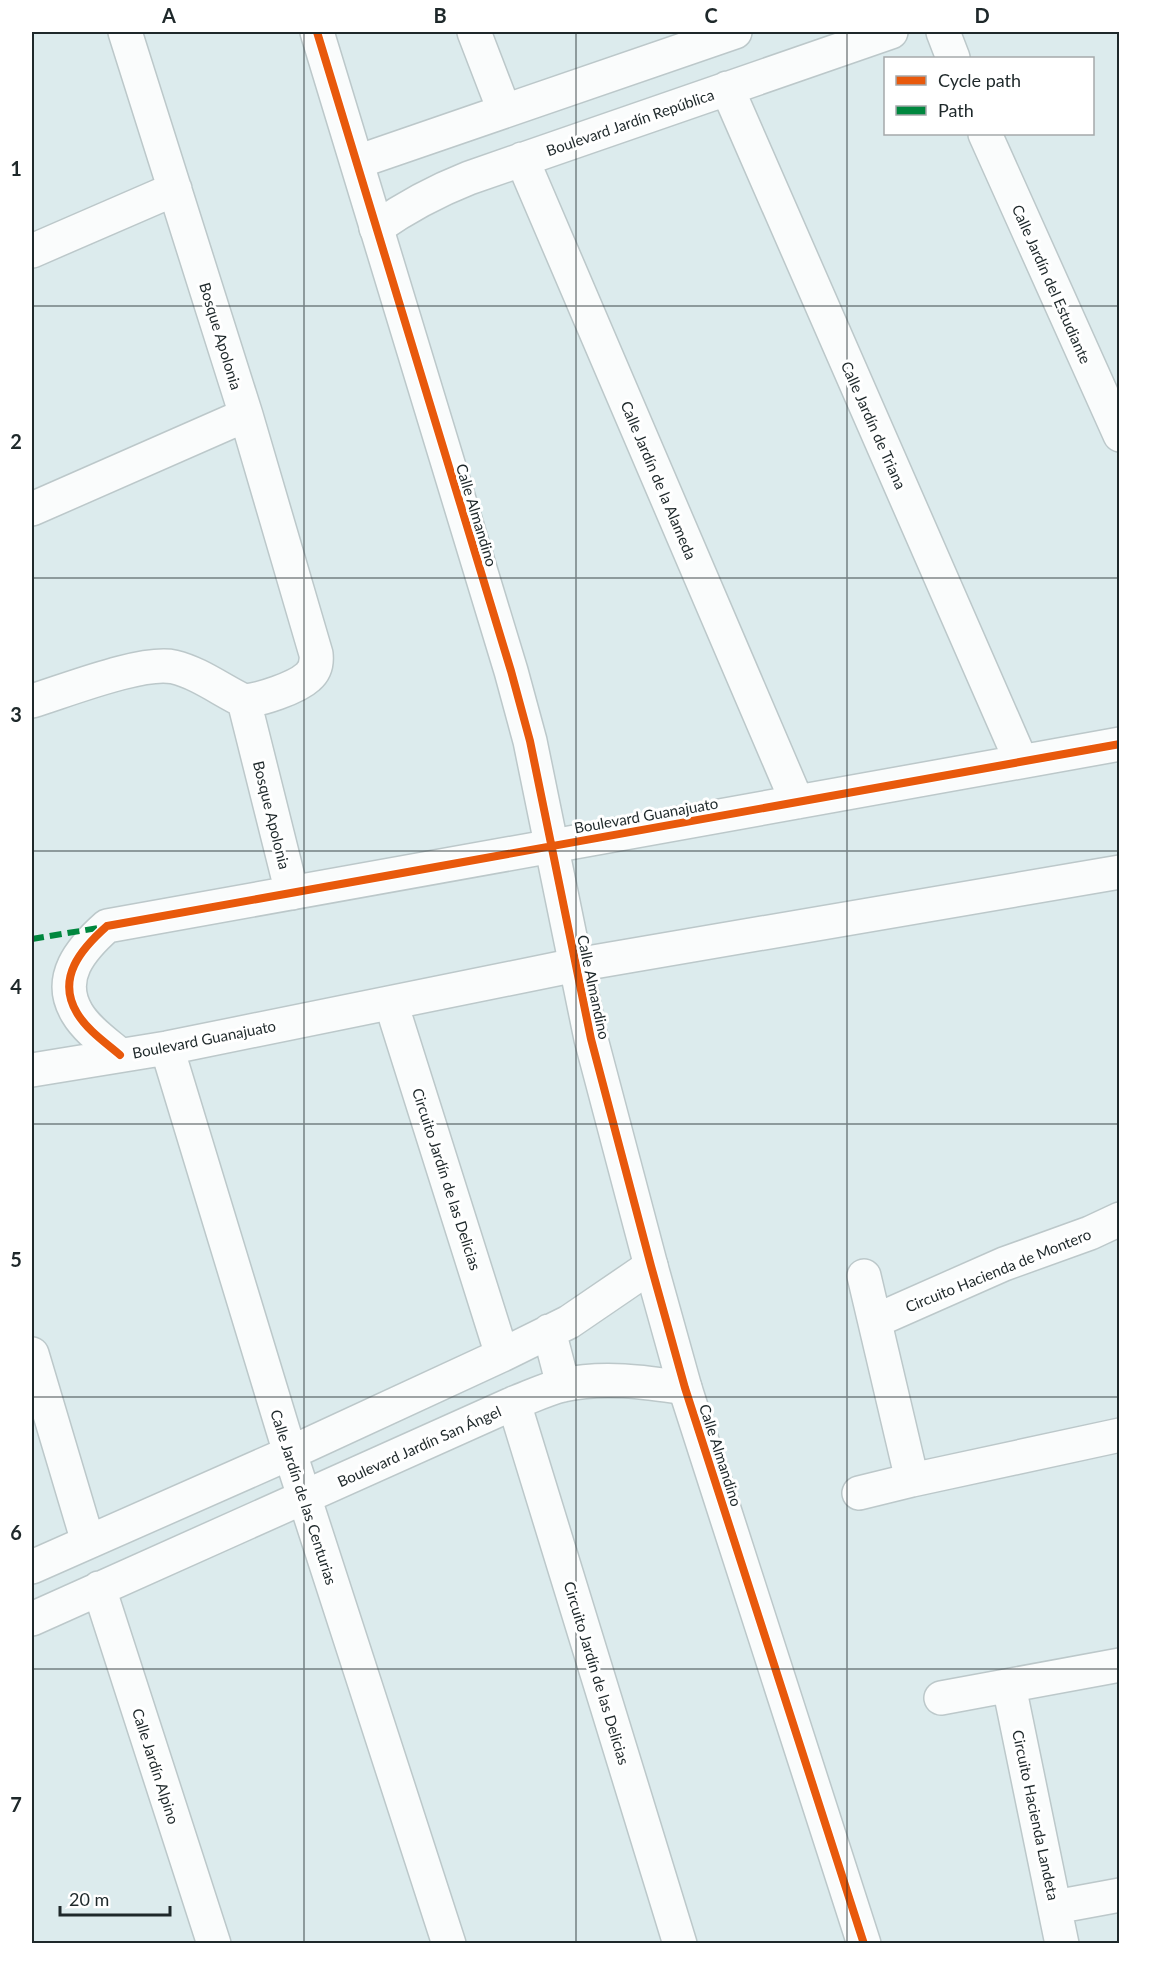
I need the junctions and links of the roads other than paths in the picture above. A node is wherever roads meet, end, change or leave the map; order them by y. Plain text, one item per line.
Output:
1 (125, 32) edge
2 (317, 32) edge
3 (474, 32) edge
4 (891, 32) edge
5 (943, 32) edge
6 (717, 34) edge
7 (954, 57) edge
8 (727, 88) junction
9 (504, 110) junction
10 (986, 135) edge
11 (522, 159) junction
12 (357, 162) junction
13 (175, 189) junction
14 (376, 228) junction
15 (32, 251) edge
16 (246, 415) junction
17 (1119, 435) edge
18 (32, 509) edge
19 (32, 701) edge
20 (244, 701) junction
21 (1119, 744) edge
22 (1021, 761) junction
23 (797, 802) junction
24 (551, 846) junction
25 (1119, 872) edge
26 (292, 893) junction
27 (576, 965) junction
28 (391, 1003) junction
29 (167, 1048) junction
30 (120, 1055) junction
31 (32, 1070) edge
32 (1119, 1219) edge
33 (651, 1266) junction
34 (864, 1276) dead end
35 (875, 1321) junction
36 (549, 1331) junction
37 (32, 1354) edge
38 (502, 1355) junction
39 (563, 1385) junction
40 (686, 1388) junction
41 (514, 1403) junction
42 (1119, 1435) edge
43 (290, 1454) junction
44 (912, 1480) junction
45 (860, 1493) dead end
46 (304, 1497) junction
47 (88, 1542) junction
48 (32, 1567) edge
49 (99, 1588) junction
50 (32, 1619) edge
51 (1119, 1665) edge
52 (1009, 1686) junction
53 (941, 1698) dead end
54 (1119, 1895) edge
55 (1055, 1907) junction
56 (214, 1944) edge
57 (449, 1944) edge
58 (680, 1944) edge
59 (864, 1944) edge
60 (1062, 1944) edge

1 - 13 street, Bosque Apolonia
2 - 12 street, Calle Almandino
3 - 9 street
4 - 8 street, Boulevard Jardín República
5 - 7 street
6 - 9 street
8 - 11 street, Boulevard Jardín República
8 - 22 street, Calle Jardín de Triana
9 - 12 street
10 - 17 street, Calle Jardín del Estudiante
11 - 14 street, Boulevard Jardín República
11 - 23 street, Calle Jardín de la Alameda
12 - 14 street, Calle Almandino
13 - 15 street
13 - 16 street, Bosque Apolonia
14 - 24 street, Calle Almandino
16 - 18 street
16 - 20 street, Bosque Apolonia
19 - 20 street
20 - 26 street, Bosque Apolonia
21 - 22 street, Boulevard Guanajuato
22 - 23 street, Boulevard Guanajuato
23 - 24 street, Boulevard Guanajuato
24 - 26 street, Boulevard Guanajuato
24 - 27 street, Calle Almandino
25 - 27 street, Boulevard Guanajuato
26 - 30 street, Boulevard Guanajuato
27 - 28 street, Boulevard Guanajuato
27 - 33 street, Calle Almandino
28 - 29 street, Boulevard Guanajuato
28 - 38 street, Circuito Jardín de las Delicias
29 - 30 street, Boulevard Guanajuato
29 - 43 street, Calle Jardín de las Centurias
30 - 31 street, Boulevard Guanajuato
32 - 35 street, Circuito Hacienda de Montero
33 - 36 street
33 - 40 street, Calle Almandino
34 - 35 street
35 - 44 street
36 - 38 street
36 - 39 street
37 - 47 street
38 - 43 street
39 - 40 street, Boulevard Jardín San Ángel
39 - 41 street, Boulevard Jardín San Ángel
40 - 59 street, Calle Almandino
41 - 46 street, Boulevard Jardín San Ángel
41 - 58 street, Circuito Jardín de las Delicias
42 - 44 street
43 - 46 street, Calle Jardín de las Centurias
43 - 47 street
44 - 45 street
46 - 49 street, Boulevard Jardín San Ángel
46 - 57 street, Calle Jardín de las Centurias
47 - 48 street
49 - 50 street, Boulevard Jardín San Ángel
49 - 56 street, Calle Jardín Alpino
51 - 52 street
52 - 53 street
52 - 55 street, Circuito Hacienda Landeta
54 - 55 street
55 - 60 street, Circuito Hacienda Landeta

